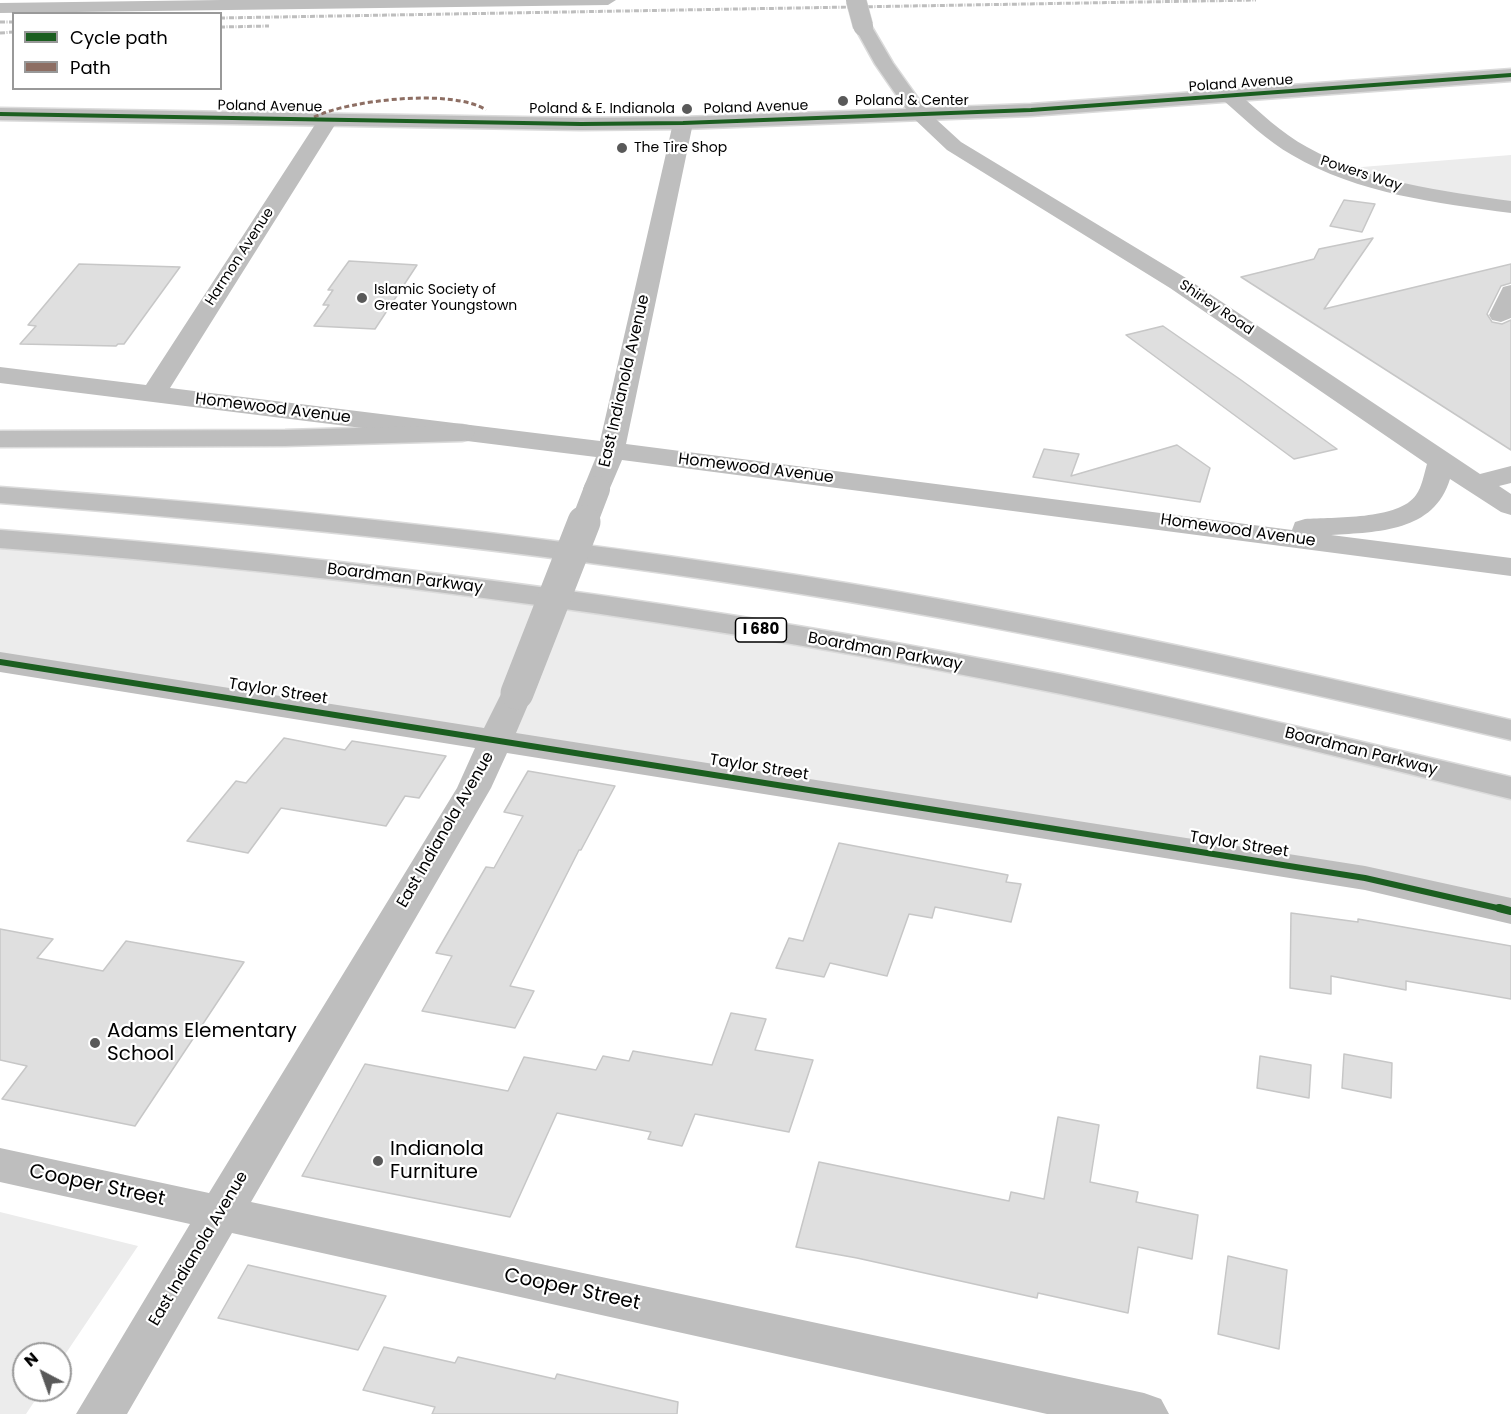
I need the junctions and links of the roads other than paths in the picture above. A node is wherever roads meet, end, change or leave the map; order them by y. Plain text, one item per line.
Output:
1 (608, 0) edge
2 (856, 0) edge
3 (0, 8) edge
4 (1511, 75) edge
5 (1231, 97) junction
6 (0, 114) edge
7 (919, 114) junction
8 (328, 120) junction
9 (683, 123) junction
10 (1511, 207) edge
11 (1511, 292) edge
12 (1501, 315) dead end
13 (0, 375) edge
14 (153, 394) junction
15 (462, 434) junction
16 (0, 439) edge
17 (611, 452) junction
18 (1442, 462) junction
19 (1511, 474) edge
20 (1476, 484) junction
21 (0, 495) edge
22 (1511, 506) edge
23 (1252, 532) junction
24 (0, 539) edge
25 (1511, 567) edge
26 (0, 662) edge
27 (1511, 730) edge
28 (497, 740) junction
29 (1511, 788) edge
30 (1511, 911) edge
31 (0, 1165) edge
32 (221, 1214) junction
33 (101, 1414) edge
34 (1144, 1414) edge

1 - 3 main road
2 - 7 main road, Shirley Road, bridge
4 - 5 main road, Poland Avenue
5 - 7 main road, Poland Avenue
5 - 10 main road, Powers Way
6 - 8 main road, Poland Avenue
7 - 9 main road, Poland Avenue
7 - 18 main road, Shirley Road
8 - 9 main road, Poland Avenue
8 - 14 main road, Harmon Avenue
9 - 17 main road, East Indianola Avenue
11 - 12 main road
13 - 14 main road, Homewood Avenue
14 - 15 main road, Homewood Avenue
15 - 16 main road
15 - 17 main road, Homewood Avenue
17 - 23 main road, Homewood Avenue
17 - 28 main road, East Indianola Avenue, bridge
18 - 20 main road, Shirley Road
18 - 23 main road
19 - 20 main road
20 - 22 main road, Shirley Road
21 - 27 main road
23 - 25 main road, Homewood Avenue
24 - 29 main road, Boardman Parkway / I 680
26 - 28 main road, Taylor Street
28 - 30 main road, Taylor Street
28 - 32 main road, East Indianola Avenue
31 - 32 main road, Cooper Street
32 - 33 main road, East Indianola Avenue
32 - 34 main road, Cooper Street

